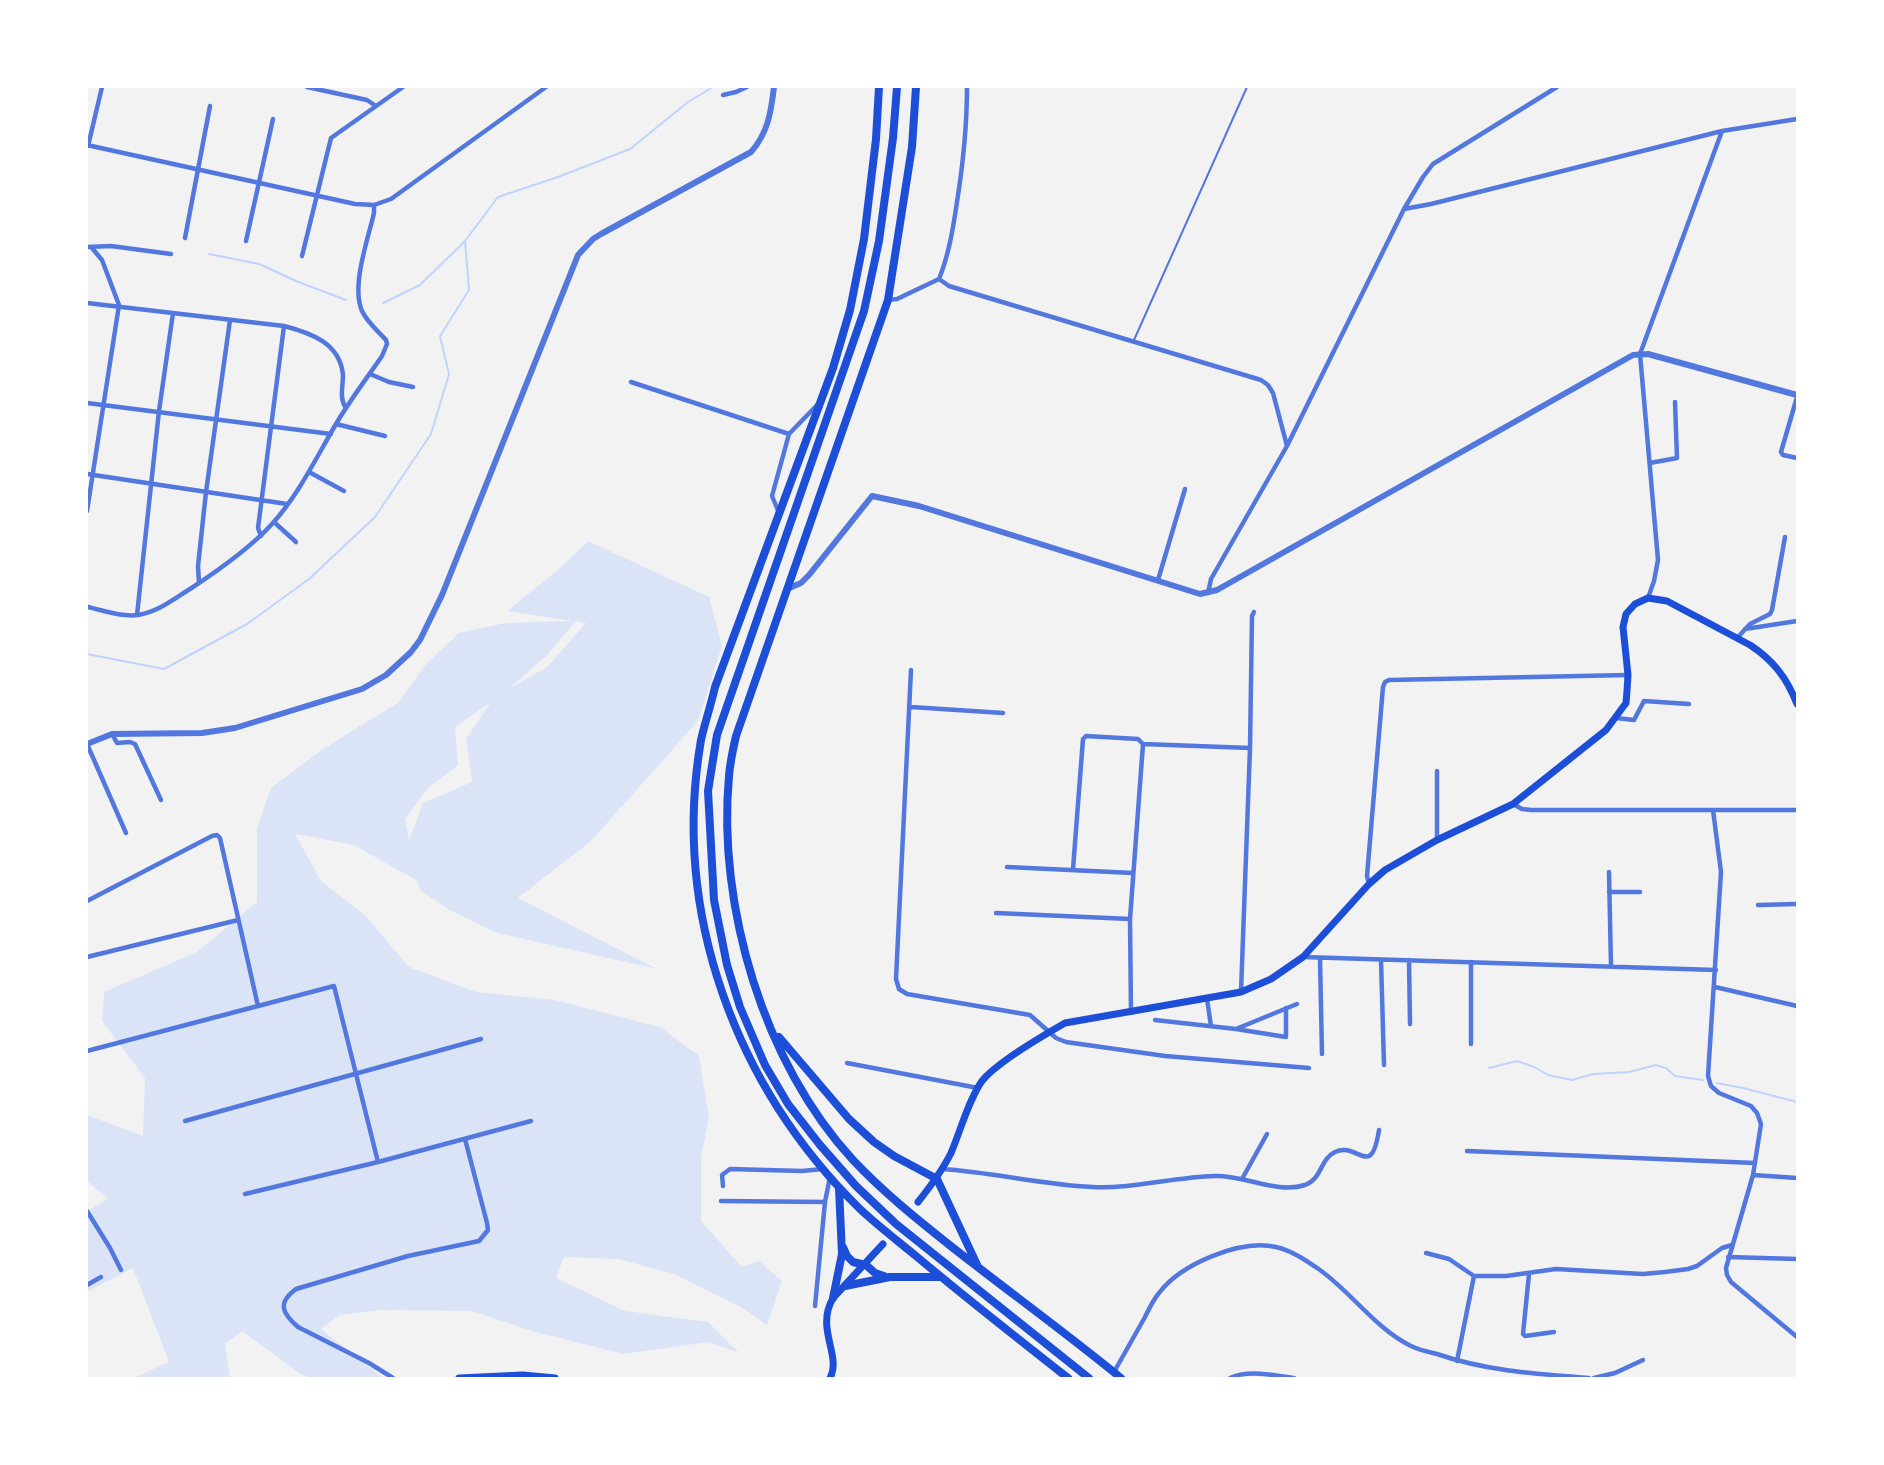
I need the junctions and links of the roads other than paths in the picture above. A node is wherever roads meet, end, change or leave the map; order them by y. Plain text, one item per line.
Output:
1 (102, 87) edge
2 (307, 87) edge
3 (403, 87) edge
4 (546, 87) edge
5 (747, 87) edge
6 (774, 87) edge
7 (879, 87) edge
8 (897, 87) edge
9 (916, 87) edge
10 (967, 87) edge
11 (1247, 87) edge
12 (1557, 87) edge
13 (723, 95) dead end
14 (210, 106) dead end
15 (376, 106) junction
16 (273, 119) dead end
17 (1797, 119) edge
18 (1722, 131) junction
19 (88, 145) edge
20 (198, 170) junction
21 (259, 182) junction
22 (316, 195) junction
23 (374, 205) junction
24 (1404, 209) junction
25 (185, 237) dead end
26 (246, 241) dead end
27 (89, 248) edge
28 (171, 254) dead end
29 (302, 256) dead end
30 (939, 279) junction
31 (888, 300) junction
32 (87, 303) edge
33 (119, 305) junction
34 (173, 313) junction
35 (230, 320) junction
36 (284, 326) junction
37 (1134, 340) junction
38 (1640, 354) junction
39 (369, 374) junction
40 (631, 382) dead end
41 (413, 387) dead end
42 (1797, 396) edge
43 (821, 401) junction
44 (1675, 402) dead end
45 (87, 403) edge
46 (104, 405) junction
47 (346, 408) junction
48 (159, 411) junction
49 (216, 418) junction
50 (336, 424) junction
51 (271, 426) junction
52 (331, 434) junction
53 (789, 434) junction
54 (385, 436) dead end
55 (1287, 446) junction
56 (1797, 458) edge
57 (1650, 463) junction
58 (309, 472) junction
59 (90, 474) edge
60 (153, 484) junction
61 (1185, 489) dead end
62 (344, 491) dead end
63 (206, 492) junction
64 (262, 501) junction
65 (287, 504) junction
66 (87, 511) edge
67 (779, 513) junction
68 (274, 522) junction
69 (261, 536) junction
70 (1785, 537) dead end
71 (296, 542) dead end
72 (1158, 580) junction
73 (199, 583) junction
74 (785, 590) junction
75 (1208, 593) junction
76 (1648, 598) junction
77 (88, 606) edge
78 (1254, 612) dead end
79 (137, 615) junction
80 (1797, 621) edge
81 (1745, 629) junction
82 (1738, 637) junction
83 (911, 670) dead end
84 (1628, 675) junction
85 (1689, 704) dead end
86 (1797, 704) edge
87 (911, 707) junction
88 (1004, 713) dead end
89 (1616, 718) junction
90 (112, 734) junction
91 (87, 744) edge
92 (1143, 744) junction
93 (1250, 748) junction
94 (1437, 771) dead end
95 (161, 800) dead end
96 (1513, 804) junction
97 (1713, 810) junction
98 (1797, 810) edge
99 (126, 833) dead end
100 (1437, 840) junction
101 (1007, 867) dead end
102 (1073, 869) junction
103 (1609, 872) dead end
104 (1133, 873) junction
105 (1369, 884) junction
106 (1609, 892) junction
107 (1640, 892) dead end
108 (87, 901) edge
109 (1797, 904) edge
110 (1758, 905) dead end
111 (996, 913) dead end
112 (1130, 919) junction
113 (238, 920) junction
114 (87, 957) edge
115 (1303, 957) junction
116 (1320, 958) junction
117 (1381, 960) junction
118 (1409, 960) junction
119 (1472, 962) junction
120 (1611, 966) junction
121 (1716, 970) junction
122 (1715, 987) junction
123 (1242, 992) junction
124 (1208, 999) junction
125 (1297, 1004) dead end
126 (1797, 1005) edge
127 (258, 1006) junction
128 (1286, 1008) junction
129 (1131, 1013) junction
130 (1155, 1020) dead end
131 (1410, 1024) dead end
132 (1211, 1026) junction
133 (772, 1029) junction
134 (1236, 1029) junction
135 (1049, 1032) junction
136 (481, 1039) dead end
137 (1471, 1044) dead end
138 (87, 1051) edge
139 (1322, 1054) dead end
140 (847, 1063) dead end
141 (1384, 1065) dead end
142 (1309, 1068) dead end
143 (356, 1074) junction
144 (978, 1088) junction
145 (185, 1121) dead end
146 (531, 1121) dead end
147 (1379, 1130) dead end
148 (1267, 1134) dead end
149 (465, 1139) junction
150 (1467, 1151) dead end
151 (378, 1162) junction
152 (1755, 1163) junction
153 (823, 1169) junction
154 (942, 1169) junction
155 (1753, 1175) junction
156 (830, 1177) junction
157 (1797, 1178) edge
158 (937, 1179) junction
159 (1242, 1179) junction
160 (723, 1186) dead end
161 (839, 1188) junction
162 (245, 1194) dead end
163 (721, 1201) dead end
164 (825, 1202) junction
165 (918, 1202) dead end
166 (87, 1211) edge
167 (842, 1239) junction
168 (884, 1244) dead end
169 (1731, 1245) junction
170 (1426, 1253) dead end
171 (1728, 1257) junction
172 (1797, 1259) edge
173 (866, 1265) junction
174 (979, 1268) junction
175 (121, 1270) dead end
176 (1529, 1274) junction
177 (1474, 1276) junction
178 (101, 1277) dead end
179 (890, 1277) junction
180 (942, 1277) junction
181 (87, 1285) edge
182 (845, 1286) junction
183 (833, 1298) junction
184 (816, 1306) dead end
185 (1554, 1332) dead end
186 (1797, 1337) edge
187 (1643, 1360) dead end
188 (1458, 1361) junction
189 (1114, 1372) junction
190 (1514, 1373) junction
191 (393, 1378) edge
192 (459, 1378) edge
193 (466, 1378) edge
194 (555, 1378) edge
195 (830, 1378) edge
196 (1068, 1378) edge
197 (1089, 1378) edge
198 (1121, 1378) edge
199 (1230, 1378) edge
200 (1294, 1378) edge
201 (1517, 1378) edge
202 (1589, 1378) edge
203 (1594, 1378) edge

1 - 19 street
2 - 15 street
3 - 15 street
4 - 23 street
5 - 13 street
6 - 90 street
7 - 43 main road
8 - 197 main road
9 - 31 main road
10 - 30 street
11 - 37 lane
12 - 24 street
14 - 20 street
15 - 22 street
16 - 21 street
17 - 18 street
18 - 24 street
18 - 38 street
19 - 20 street
20 - 21 street
20 - 25 street
21 - 22 street
21 - 26 street
22 - 23 street
22 - 29 street
23 - 39 street
24 - 55 street
27 - 28 street
27 - 33 street
30 - 31 street
30 - 37 street
31 - 74 main road
32 - 33 street
33 - 34 street
33 - 46 street
34 - 35 street
34 - 48 street
35 - 36 street
35 - 49 street
36 - 47 street
36 - 51 street
37 - 55 street
38 - 42 street
38 - 57 street
38 - 75 street
39 - 41 street
39 - 47 street
40 - 53 street
42 - 56 street
43 - 53 street
43 - 67 main road
44 - 57 street
45 - 46 street
46 - 48 street
46 - 59 street
47 - 50 street
48 - 49 street
48 - 60 street
49 - 51 street
49 - 63 street
50 - 52 street
50 - 54 street
51 - 52 street
51 - 64 street
52 - 58 street
53 - 67 street
55 - 75 street
57 - 76 street
58 - 62 street
58 - 65 street
59 - 60 street
59 - 66 street
60 - 63 street
60 - 79 street
61 - 72 street
63 - 64 street
63 - 73 street
64 - 65 street
64 - 69 street
65 - 68 street
67 - 153 main road
68 - 69 street
68 - 71 street
69 - 73 street
70 - 81 street
72 - 74 street
72 - 75 street
73 - 79 street
74 - 133 main road
76 - 82 main road
76 - 84 main road
77 - 79 street
78 - 93 street
80 - 81 street
81 - 82 street
82 - 86 main road
83 - 87 street
84 - 89 main road
84 - 105 street
85 - 89 street
87 - 88 street
87 - 135 street
89 - 96 main road
90 - 91 street
90 - 95 street
91 - 99 street
92 - 93 street
92 - 102 street
92 - 104 street
93 - 123 street
94 - 100 street
96 - 97 street
96 - 100 main road
97 - 98 street
97 - 121 street
100 - 105 main road
101 - 102 street
102 - 104 street
103 - 106 street
104 - 112 street
105 - 115 main road
106 - 107 street
106 - 120 street
108 - 113 street
109 - 110 street
111 - 112 street
112 - 129 street
113 - 114 street
113 - 127 street
115 - 116 street
115 - 123 main road
116 - 117 street
116 - 139 street
117 - 118 street
117 - 141 street
118 - 119 street
118 - 131 street
119 - 120 street
119 - 137 street
120 - 121 street
121 - 122 street
122 - 126 street
122 - 152 street
123 - 124 main road
124 - 129 main road
124 - 132 street
125 - 128 street
127 - 138 street
127 - 143 street
128 - 134 street
128 - 134 street
129 - 135 main road
130 - 132 street
132 - 134 street
133 - 158 main road
133 - 174 main road
135 - 142 street
135 - 144 main road
136 - 143 street
140 - 144 street
143 - 145 street
143 - 151 street
144 - 154 main road
146 - 149 street
147 - 159 street
148 - 159 street
149 - 151 street
149 - 191 street
150 - 152 street
151 - 162 street
152 - 155 street
153 - 156 main road
153 - 160 street
154 - 158 main road
154 - 159 street
155 - 157 street
155 - 169 street
156 - 161 main road
156 - 164 street
158 - 165 main road
158 - 174 main road
161 - 167 main road
161 - 180 main road
163 - 164 street
164 - 184 street
166 - 175 street
167 - 173 main road
167 - 183 main road
168 - 173 main road
169 - 171 street
169 - 176 street
170 - 177 street
171 - 172 street
171 - 186 street
173 - 179 main road
173 - 182 main road
174 - 189 main road
176 - 177 street
176 - 185 street
177 - 188 street
178 - 181 street
179 - 180 main road
179 - 182 main road
180 - 196 main road
182 - 183 main road
183 - 195 main road
187 - 203 street
188 - 189 street
188 - 190 street
189 - 198 main road
190 - 201 street
190 - 202 street
192 - 193 main road
193 - 194 main road
199 - 200 street

